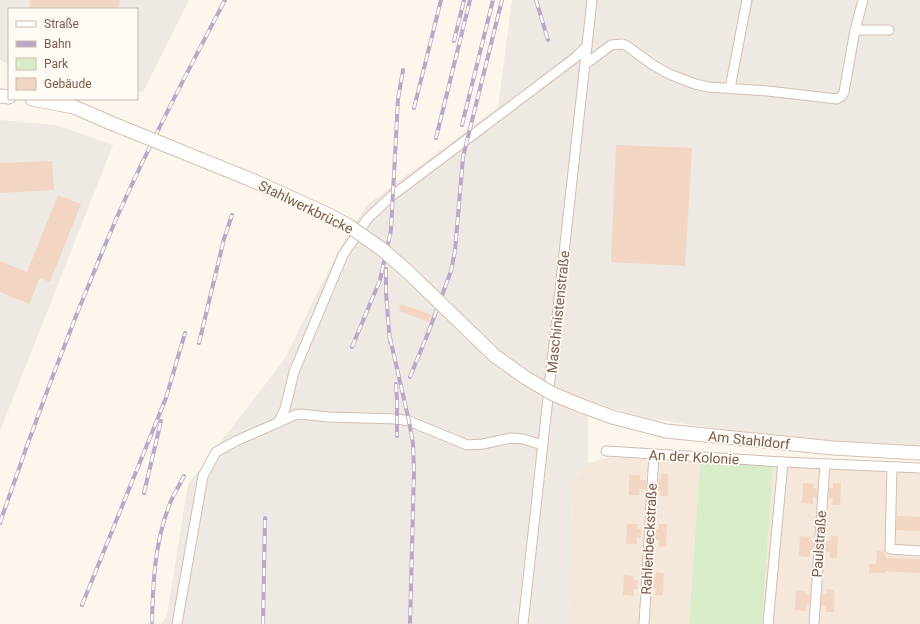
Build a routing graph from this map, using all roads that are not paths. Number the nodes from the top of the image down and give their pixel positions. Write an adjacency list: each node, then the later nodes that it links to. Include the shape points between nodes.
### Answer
1 (592, 0): 6 (street, Maschinistenstraße)
2 (747, 0): 8 (street)
3 (863, 0): 4 (street)
4 (855, 30): 5 (street); 8 (street, via 844,92 837,99)
5 (889, 30)
6 (586, 46): 7 (street, Maschinistenstraße); 11 (street, via 576,57 393,195 368,218 343,255 294,372)
7 (586, 64): 8 (street, via 611,45 622,44 653,65 682,80 708,87); 12 (street, Maschinistenstraße)
8 (730, 88)
9 (37, 100): 10 (main road, Stahlwerkbrücke, bridge, via 74,107 254,181 349,226 402,267 495,356 526,378)
10 (582, 406): 14 (main road, Am Stahldorf, via 612,418 666,431 801,445)
11 (278, 423): 12 (street, via 301,414 398,419 467,444 483,444 511,438); 21 (street, via 216,452 203,476)
12 (543, 445): 22 (street, Maschinistenstraße)
13 (606, 451): 15 (street, An der Kolonie)
14 (920, 453)
15 (654, 454): 16 (street, An der Kolonie); 23 (street, Rahlenbeckstraße)
16 (783, 462): 17 (street, An der Kolonie); 24 (street)
17 (825, 464): 18 (street, An der Kolonie); 25 (street, Paulstraße)
18 (892, 467): 19 (street, An der Kolonie); 20 (street, via 890,549)
19 (920, 468)
20 (920, 551)
21 (177, 624)
22 (523, 624)
23 (644, 624)
24 (768, 624)
25 (814, 624)

